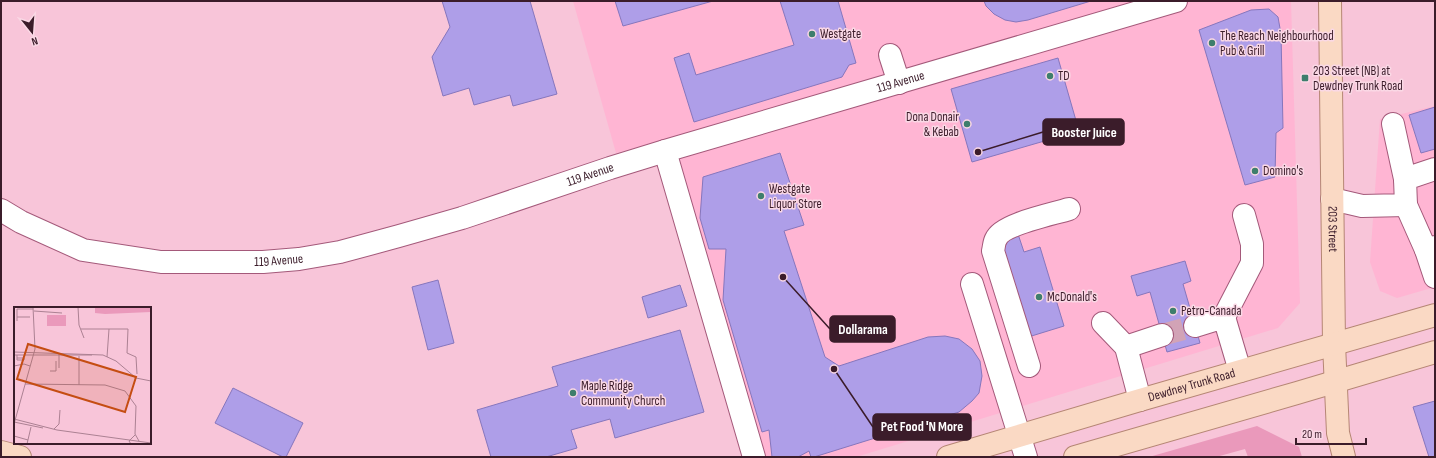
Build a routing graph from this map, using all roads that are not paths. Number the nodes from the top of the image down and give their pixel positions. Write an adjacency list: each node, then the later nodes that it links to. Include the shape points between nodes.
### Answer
1 (1176, 1): 4 (street, 119 Avenue)
2 (1330, 1): 9 (main road, 203 Street)
3 (890, 55): 4 (street)
4 (899, 83): 6 (street, 119 Avenue)
5 (1393, 124): 8 (street)
6 (664, 151): 11 (street, 119 Avenue, via 462,218 340,252 299,259 263,262 161,262 84,250 21,222); 32 (street)
7 (1435, 170): 8 (street)
8 (1405, 179): 10 (street)
9 (1332, 199): 10 (street, via 1362,206); 22 (main road, 203 Street)
10 (1406, 205): 14 (street)
11 (1, 210)
12 (1069, 210): 25 (street, via 1014,225 1003,230 996,238 993,251)
13 (1244, 215): 18 (street, via 1252,244 1252,263)
14 (1431, 248): 15 (street)
15 (1435, 277)
16 (972, 284): 29 (street)
17 (1435, 315): 22 (main road, Dewdney Trunk Road)
18 (1224, 317): 20 (street); 26 (street)
19 (1103, 323): 23 (street)
20 (1195, 326)
21 (1162, 335): 23 (street)
22 (1334, 344): 26 (main road, Dewdney Trunk Road); 27 (main road, 203 Street)
23 (1126, 347): 28 (street)
24 (1435, 352): 27 (main road)
25 (1028, 366)
26 (1240, 371): 28 (main road, Dewdney Trunk Road)
27 (1335, 382): 35 (main road); 36 (main road, 203 Street, via 1338,433)
28 (1140, 400): 29 (main road, Dewdney Trunk Road)
29 (1019, 435): 33 (main road, Dewdney Trunk Road); 34 (street)
30 (1, 452): 31 (main road)
31 (20, 457)
32 (754, 457)
33 (948, 457)
34 (1026, 457)
35 (1075, 457)
36 (1344, 457)

